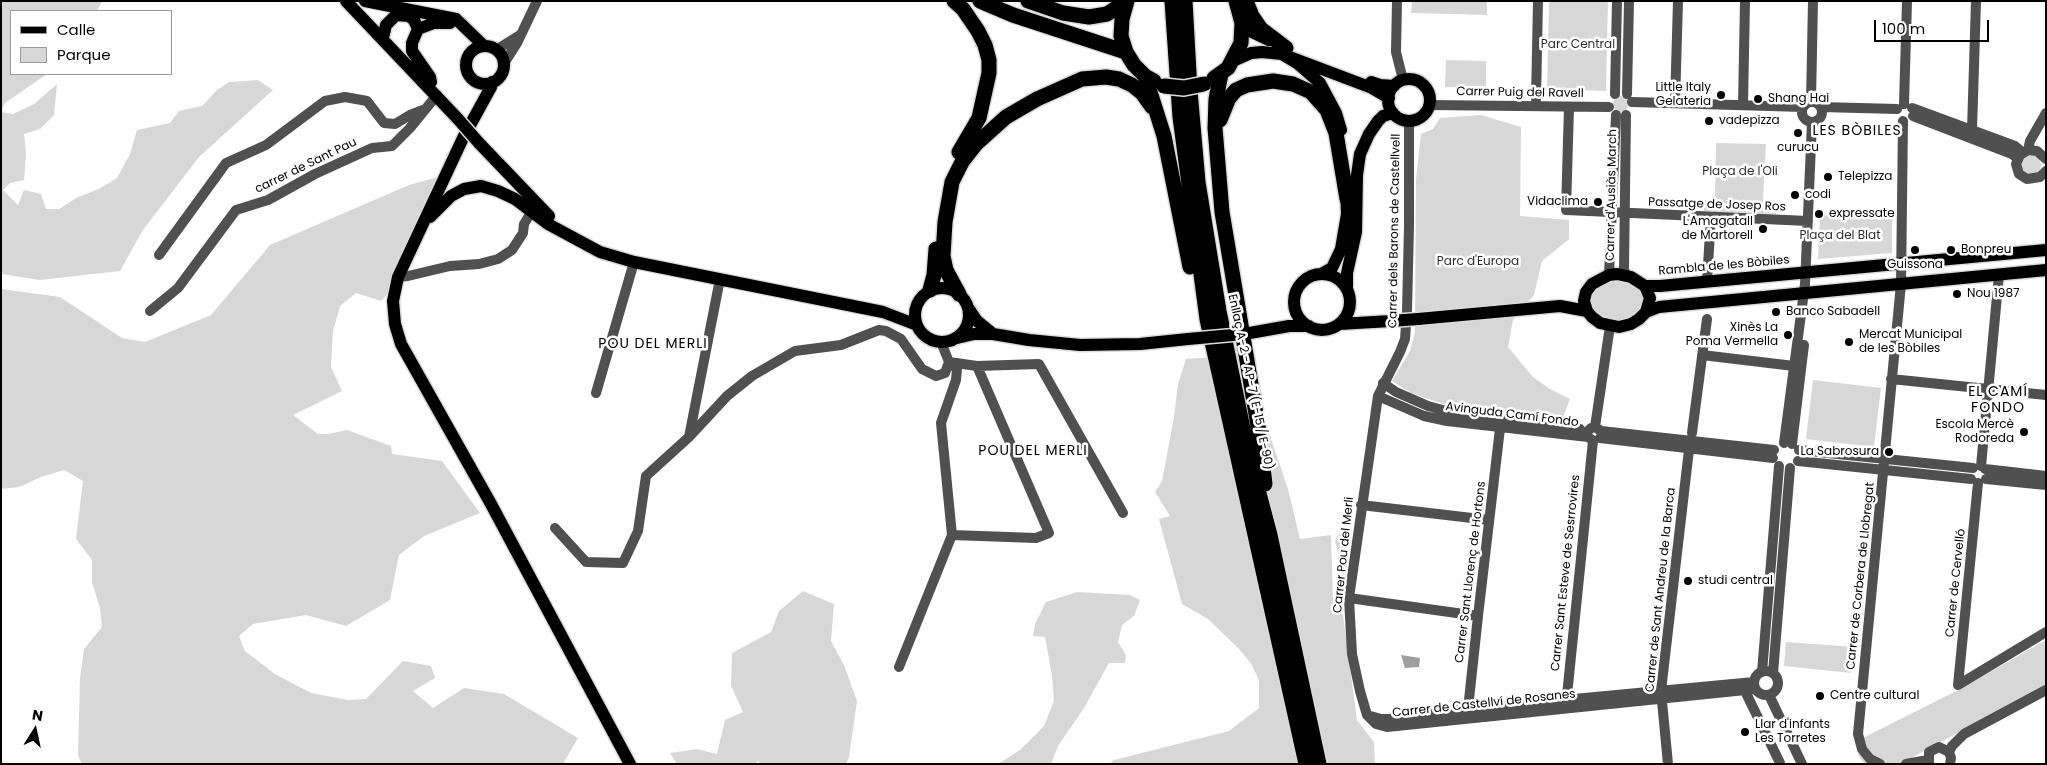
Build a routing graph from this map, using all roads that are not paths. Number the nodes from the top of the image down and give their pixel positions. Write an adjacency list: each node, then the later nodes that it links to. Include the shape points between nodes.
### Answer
1 (346, 1): 25 (main road)
2 (365, 1): 22 (main road, via 446,16 456,19)
3 (537, 1): 24 (street)
4 (954, 1): 84 (highway, via 978,31 985,45 990,73 978,118 945,184 934,276)
5 (980, 1): 28 (highway)
6 (1028, 1): 7 (highway, via 1063,13 1089,17 1107,14)
7 (1127, 1): 28 (highway, via 1120,36)
8 (1172, 1): 133 (highway, Enllaç A-2 - AP-7 (E-15 / E-90), via 1180,117 1207,319)
9 (1185, 1): 133 (highway, Enllaç A-2 - AP-7 (E-15 / E-90), via 1198,182 1219,311)
10 (1236, 1): 21 (highway)
11 (1246, 1): 27 (highway, via 1252,16)
12 (1397, 1): 36 (street)
13 (1538, 1): 38 (street)
14 (1617, 1): 41 (street)
15 (1629, 1): 41 (street)
16 (1678, 1): 40 (street)
17 (1745, 1): 42 (street)
18 (1813, 1): 45 (street)
19 (1907, 1): 48 (street)
20 (1976, 1): 53 (street)
21 (1242, 23): 27 (main road); 30 (highway, via 1241,42)
22 (466, 28): 23 (main road, via 444,22); 26 (main road); 29 (main road)
23 (418, 29): 25 (main road, via 409,16 396,15 386,25); 37 (main road, via 412,51 430,77)
24 (521, 34): 26 (street); 31 (street)
25 (383, 38): 37 (main road)
26 (490, 48): 29 (main road, via 479,47); 31 (main road, via 502,59)
27 (1284, 51): 30 (main road, via 1251,53); 36 (main road); 59 (main road, via 1320,83 1336,113 1346,156)
28 (1126, 52): 33 (highway)
29 (470, 53): 34 (main road, via 466,69)
30 (1233, 61): 32 (highway)
31 (503, 65): 35 (main road, via 500,75)
32 (1221, 74): 33 (highway, bridge, via 1204,84 1184,88 1164,86); 57 (highway, via 1215,128)
33 (1145, 76): 54 (highway)
34 (477, 82): 35 (main road); 43 (main road)
35 (492, 82): 43 (main road)
36 (1395, 88): 39 (main road, via 1410,79 1421,82); 49 (main road, via 1389,103)
37 (435, 93): 46 (street, carrer de Sant Pau); 66 (main road, bridge)
38 (1536, 99): 39 (street, Carrer Puig del Ravell); 41 (street, Carrer Puig del Ravell)
39 (1430, 101): 44 (street, Carrer Puig del Ravell); 51 (main road, via 1423,115)
40 (1675, 103): 41 (street, Carrer Puig del Ravell); 42 (street, Carrer Puig del Ravell)
41 (1621, 105): 44 (street, Carrer Puig del Ravell); 45 (street, Carrer Puig del Ravell); 61 (street, Carrer d'Ausiàs March); 62 (street, Carrer d'Ausiàs March)
42 (1743, 105): 45 (street, Carrer Puig del Ravell)
43 (480, 107): 65 (main road)
44 (1569, 107): 61 (street, Passatge de Josep Ros, via 1566,210)
45 (1805, 107): 47 (street, via 1817,103); 52 (street, via 1806,120)
46 (423, 110): 68 (street, via 389,124 384,123 367,101 345,97 324,101 266,145 226,163); 91 (street, carrer de Sant Pau, via 392,146 372,148 268,200 236,210 178,288)
47 (1821, 110): 48 (street); 52 (street, via 1818,120)
48 (1904, 112): 53 (street); 55 (street, via 2012,154); 70 (street)
49 (1393, 113): 51 (main road); 82 (main road, via 1378,121 1360,154 1356,232 1346,273)
50 (2046, 113): 55 (street)
51 (1409, 120): 110 (street, Carrer dels Barons de Castellvell, via 1405,339)
52 (1812, 122): 64 (street)
53 (1972, 130): 55 (street, via 2015,146)
54 (1164, 136): 85 (highway, via 1142,94 1132,85 1106,77 1070,84 994,126 962,162 952,182 943,256 946,270); 133 (highway, via 1226,446)
55 (2023, 154): 56 (street, via 2037,150); 58 (street, via 2017,169 2019,174 2027,179 2040,177)
56 (2046, 159)
57 (1218, 162): 59 (highway, via 1220,121 1226,103 1236,90 1256,82 1293,84 1311,92 1326,110 1336,133); 133 (highway, via 1222,212 1258,426)
58 (2046, 171)
59 (1347, 200): 73 (main road, via 1341,249 1332,268)
60 (532, 211): 65 (main road, via 498,191 473,187 450,196); 66 (main road); 77 (street, via 512,250 498,259)
61 (1612, 212): 62 (street, Passatge de Josep Ros); 75 (street, Carrer d'Ausiàs March)
62 (1624, 213): 63 (street, Passatge de Josep Ros); 76 (street, Carrer d'Ausiàs March)
63 (1711, 217): 64 (street, Passatge de Josep Ros); 79 (street)
64 (1808, 221): 72 (street)
65 (420, 229): 77 (main road)
66 (566, 234): 69 (main road, via 595,250)
67 (2046, 250): 70 (main road, Rambla de les Bòbiles)
68 (159, 255)
69 (634, 262): 78 (main road); 112 (street)
70 (1900, 264): 72 (main road, Rambla de les Bòbiles); 80 (street)
71 (2046, 270): 74 (main road)
72 (1806, 272): 79 (main road, Rambla de les Bòbiles); 83 (street, Rambla de les Bòbiles)
73 (1323, 273): 82 (main road, via 1332,275); 88 (main road, via 1305,279 1298,286)
74 (1999, 274): 80 (main road); 111 (street, Carrer de Cervelló)
75 (1609, 275): 76 (main road); 86 (main road, via 1592,284)
76 (1626, 276): 81 (main road)
77 (398, 277): 150 (main road, via 393,309 401,344)
78 (720, 279): 93 (main road); 117 (street)
79 (1707, 281): 81 (main road, Rambla de les Bòbiles)
80 (1901, 284): 83 (main road); 109 (street, Carrer de Corbera de Llobregat)
81 (1645, 286): 94 (main road, via 1650,298)
82 (1347, 287): 87 (main road)
83 (1808, 293): 94 (main road, via 1659,307); 108 (street); 119 (street)
84 (925, 294): 85 (main road, via 945,288); 93 (main road, via 908,306); 98 (main road, via 915,312)
85 (960, 294): 90 (main road)
86 (1584, 296): 89 (main road); 92 (main road)
87 (1350, 304): 96 (main road, via 1358,314); 97 (main road, via 1346,317)
88 (1294, 305): 99 (main road, via 1302,321); 101 (main road)
89 (1560, 306): 92 (main road); 96 (main road, bridge)
90 (969, 309): 102 (main road, via 977,321); 103 (main road, via 967,326)
91 (150, 311)
92 (1587, 311): 100 (main road)
93 (883, 312): 98 (main road)
94 (1646, 312): 100 (main road, via 1631,324)
95 (1707, 319): 105 (street, Carrer de Sant Andreu de la Barca)
96 (1374, 322): 97 (main road)
97 (1339, 324): 99 (main road, via 1326,330)
98 (917, 325): 104 (main road, via 926,337)
99 (1309, 326): 101 (main road, via 1289,326)
100 (1610, 326): 116 (street)
101 (1271, 331): 102 (main road, bridge, via 1140,344 1080,345)
102 (993, 334): 103 (main road)
103 (957, 338): 104 (main road)
104 (941, 342): 106 (street)
105 (1702, 355): 108 (street); 118 (street, Carrer de Sant Andreu de la Barca)
106 (950, 362): 107 (street); 117 (street, via 945,373 936,376 922,369 901,339 879,330 841,345 795,351 752,376 727,396); 132 (street, via 957,369 956,380 941,423)
107 (977, 366): 129 (street, via 1039,364); 132 (street, via 1049,533 1036,538)
108 (1794, 366): 119 (street)
109 (1890, 379): 111 (street); 121 (street, Carrer de Corbera de Llobregat)
110 (1383, 383): 114 (street, Carrer dels Barons de Castellvell); 115 (street, Avinguda Camí Fondo, via 1428,406)
111 (1987, 390): 113 (street); 125 (street, Carrer de Cervelló)
112 (596, 393)
113 (2046, 395)
114 (1378, 396): 115 (street, Avinguda Camí Fondo, via 1432,418); 128 (street, Carrer Pou del Merli)
115 (1501, 424): 116 (street, Avinguda Camí Fondo); 130 (street, Carrer Sant Llorenç de Hortons)
116 (1594, 434): 118 (street, Avinguda Camí Fondo); 143 (street, Carrer Sant Esteve de Sesrrovires)
117 (689, 437): 131 (street, via 646,476 638,531 623,563 586,562)
118 (1691, 441): 120 (street, Avinguda Camí Fondo); 141 (street, Carrer de Sant Andreu de la Barca)
119 (1791, 445): 120 (street); 121 (street); 122 (street)
120 (1775, 458): 123 (street, Avinguda Camí Fondo); 138 (street)
121 (1885, 458): 124 (street, Carrer de Corbera de Llobregat); 125 (street)
122 (1798, 461): 123 (street); 124 (street)
123 (1790, 468): 138 (street)
124 (1884, 470): 125 (street); 154 (street, Carrer de Corbera de Llobregat, via 1858,734 1862,749 1870,759)
125 (1979, 474): 126 (street); 127 (street); 136 (street, Carrer de Cervelló, via 1958,684)
126 (2046, 476)
127 (2046, 486)
128 (1361, 506): 130 (street); 134 (street, Carrer Pou del Merli)
129 (1123, 513)
130 (1490, 520): 135 (street, Carrer Sant Llorenç de Hortons)
131 (555, 528)
132 (952, 535): 137 (street)
133 (1264, 537): 151 (highway, Enllaç A-2 - AP-7 (E-15 / E-90)); 152 (highway, Enllaç A-2 - AP-7 (E-15 / E-90))
134 (1349, 598): 135 (street); 144 (street, Carrer Pou del Merli, via 1352,654)
135 (1478, 616): 145 (street, Carrer Sant Llorenç de Hortons)
136 (2046, 632)
137 (899, 667)
138 (1767, 673): 139 (street, via 1757,676); 142 (street, via 1778,684)
139 (1751, 687): 141 (street, Carrer de Castellví de Rosanes); 142 (street); 149 (street)
140 (2046, 690): 146 (street, via 1964,734)
141 (1661, 695): 143 (street, Carrer de Castellví de Rosanes); 153 (street, Carrer de Sant Andreu de la Barca)
142 (1769, 695): 147 (street)
143 (1565, 705): 145 (street, Carrer de Castellví de Rosanes)
144 (1367, 714): 145 (street, Carrer de Castellví de Rosanes, via 1389,719)
145 (1469, 714)
146 (1949, 752): 148 (street, via 1943,747 1935,748 1929,752); 156 (street)
147 (1799, 759): 149 (street)
148 (1928, 762): 155 (street)
149 (1780, 763)
150 (630, 764)
151 (1306, 764)
152 (1319, 764)
153 (1668, 764)
154 (1880, 764)
155 (1906, 764)
156 (1950, 764)

